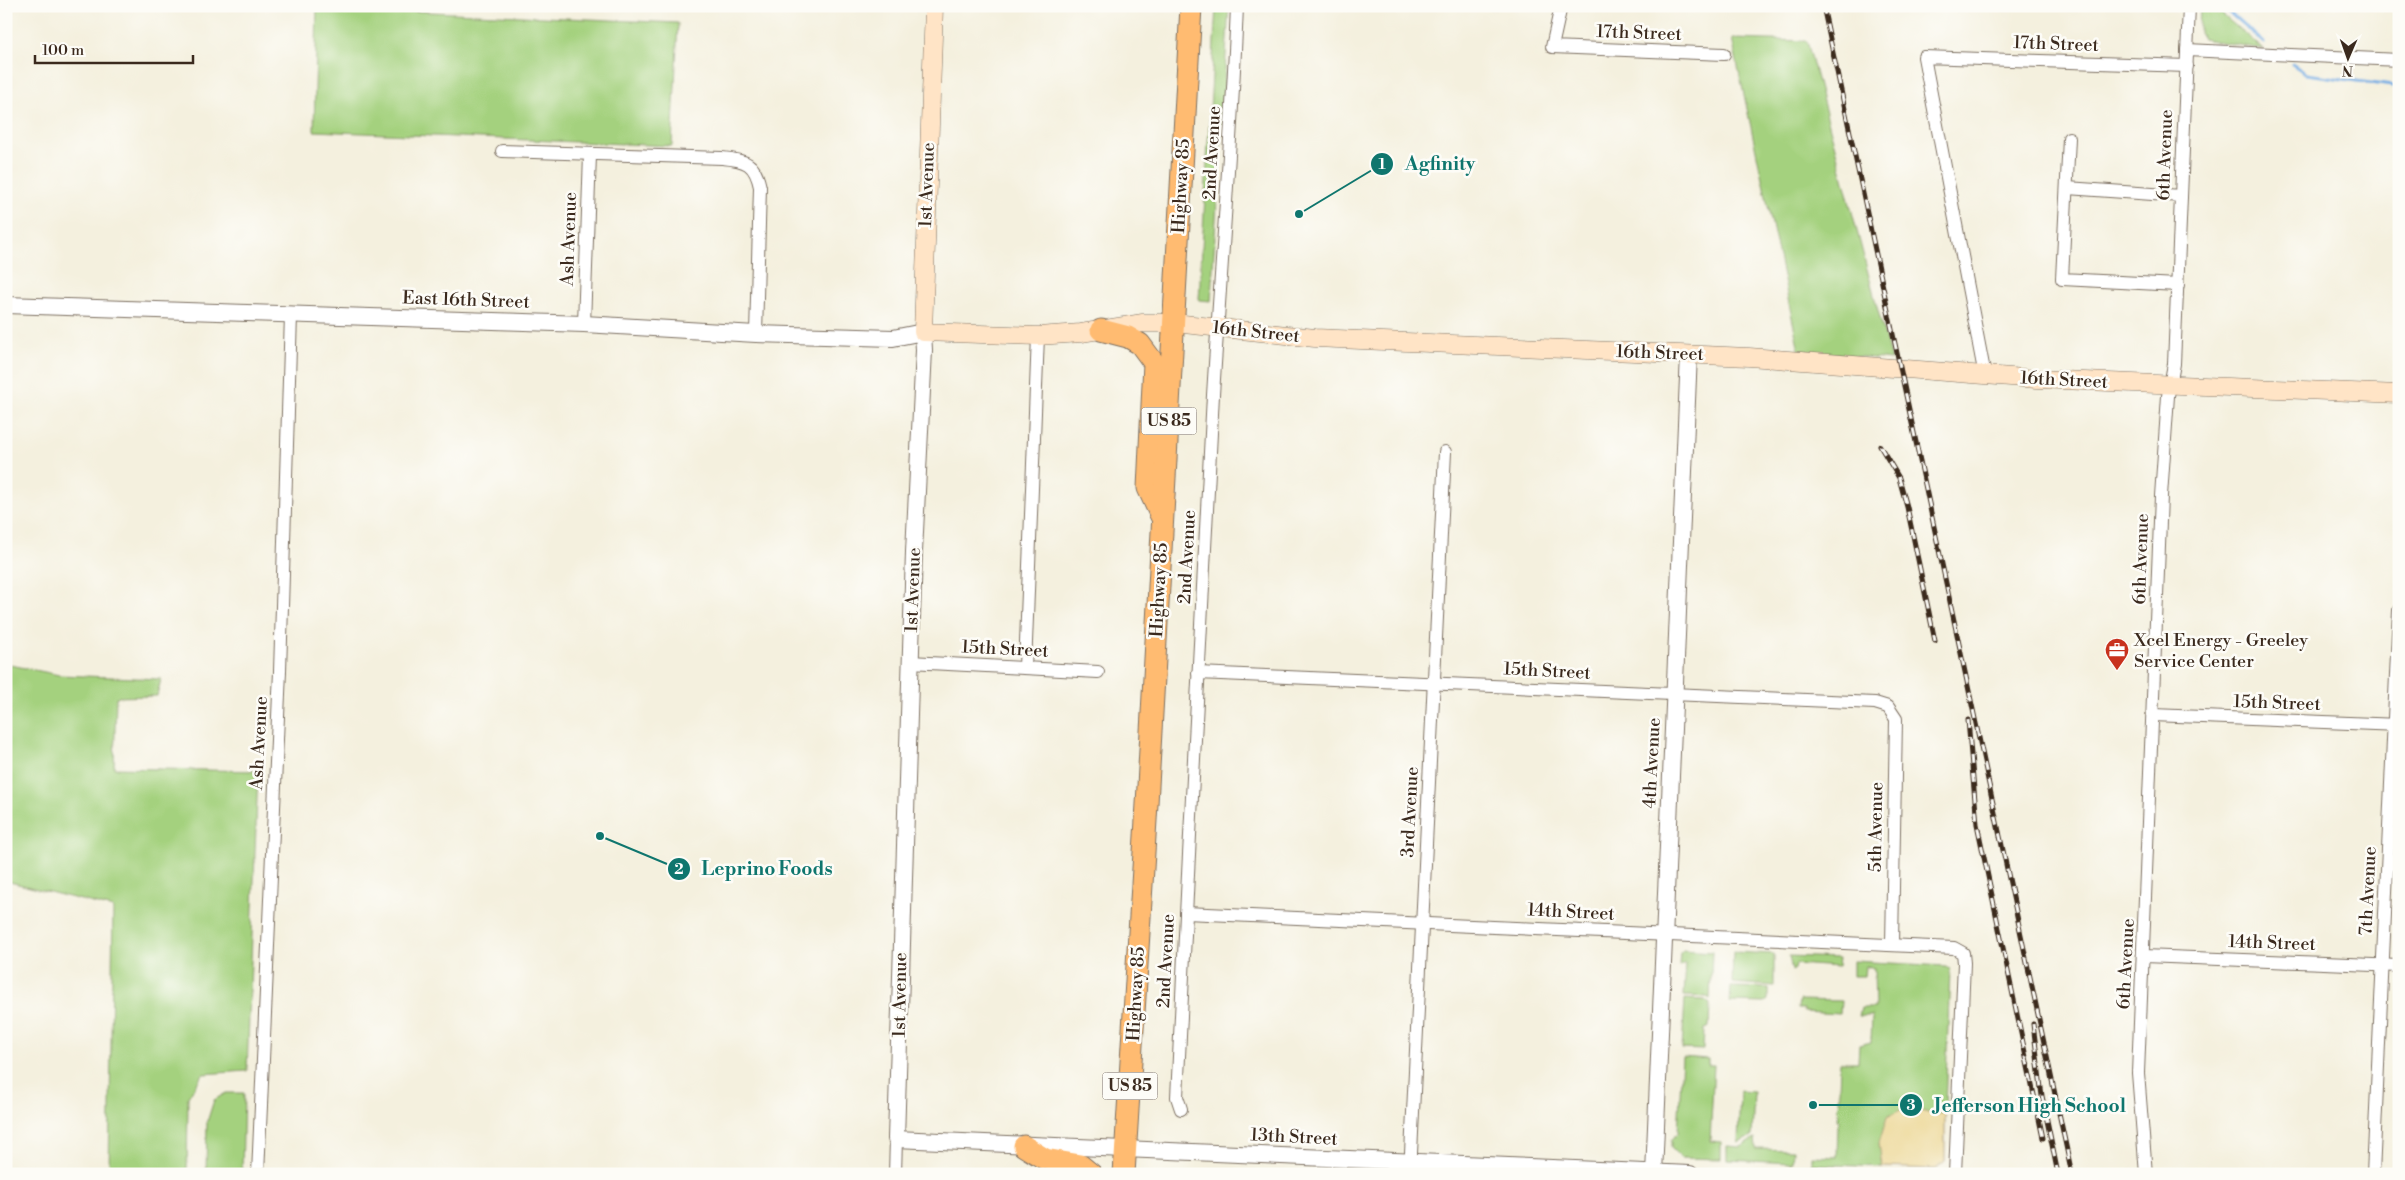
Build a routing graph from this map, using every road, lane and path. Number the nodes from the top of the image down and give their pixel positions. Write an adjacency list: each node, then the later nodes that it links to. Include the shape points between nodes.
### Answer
1 (934, 6): 22 (main road, 1st Avenue)
2 (1191, 6): 18 (highway, Highway 85 / US 85)
3 (1237, 6): 20 (street, 2nd Avenue)
4 (1561, 6): 7 (street, 17th Street, via 1552,47)
5 (2189, 6): 6 (street, 6th Avenue)
6 (2187, 50): 8 (street); 9 (street, 6th Avenue)
7 (1724, 54)
8 (2399, 60)
9 (2187, 66): 14 (street, 6th Avenue); 26 (street, 17th Street, via 1924,57)
10 (2069, 138): 13 (street)
11 (502, 151): 12 (street)
12 (590, 154): 19 (street, Ash Avenue); 23 (street, via 737,159 751,165 757,173 760,187)
13 (2067, 188): 14 (street); 15 (street, via 2062,279)
14 (2181, 196): 15 (street, 6th Avenue)
15 (2178, 285): 27 (street, 6th Avenue)
16 (6, 305): 17 (street, East 16th Street)
17 (292, 315): 19 (street, East 16th Street); 54 (street, Ash Avenue)
18 (1174, 323): 20 (main road, 16th Street); 21 (main road, 16th Street, via 1143,323); 30 (highway, Highway 85 / US 85)
19 (584, 324): 23 (street, East 16th Street)
20 (1217, 327): 25 (main road, 16th Street, via 1315,338); 35 (street, 2nd Avenue)
21 (1100, 330): 24 (main road, 16th Street); 30 (highway, via 1128,337 1140,344 1154,363 1148,488)
22 (923, 332): 23 (street, East 16th Street, via 892,338); 24 (main road, 16th Street); 32 (street, 1st Avenue)
23 (756, 334)
24 (1038, 336): 33 (street)
25 (1689, 354): 26 (main road, 16th Street); 37 (street, 4th Avenue)
26 (1985, 376): 27 (main road, 16th Street)
27 (2170, 384): 28 (main road, 16th Street); 39 (street, 6th Avenue, via 2160,496)
28 (2399, 394)
29 (1444, 452): 36 (street, 3rd Avenue)
30 (1162, 519): 51 (highway, Highway 85 / US 85)
31 (2399, 610): 40 (street, 7th Avenue)
32 (910, 662): 33 (street, 15th Street); 49 (street, 1st Avenue)
33 (1025, 668): 34 (street, 15th Street)
34 (1098, 672)
35 (1198, 673): 36 (street, 15th Street); 41 (street, 2nd Avenue)
36 (1433, 684): 37 (street, 15th Street); 42 (street, 3rd Avenue)
37 (1675, 694): 38 (street, 15th Street, via 1874,703 1888,707); 43 (street, 4th Avenue)
38 (1891, 712): 44 (street, 5th Avenue, via 1896,719)
39 (2153, 715): 40 (street, 15th Street); 45 (street, 6th Avenue)
40 (2396, 725): 46 (street, 7th Avenue)
41 (1186, 912): 42 (street, 14th Street); 48 (street, 2nd Avenue, via 1178,1097)
42 (1422, 922): 43 (street, 14th Street); 52 (street, 3rd Avenue)
43 (1664, 934): 44 (street, 14th Street); 53 (street, 4th Avenue)
44 (1892, 944): 59 (street, 14th Street, via 1954,948 1963,953)
45 (2144, 956): 46 (street, 14th Street); 60 (street, 6th Avenue, via 2138,1073)
46 (2382, 965): 47 (street, 14th Street); 61 (street, 7th Avenue)
47 (2399, 966)
48 (1181, 1109)
49 (896, 1139): 50 (street, 13th Street); 55 (street, 1st Avenue)
50 (1024, 1146): 51 (street, 13th Street); 56 (highway, via 1045,1160 1080,1164)
51 (1126, 1150): 52 (street, 13th Street); 57 (highway, Highway 85 / US 85)
52 (1410, 1168): 53 (street, 13th Street)
53 (1654, 1173): 58 (street, 13th Street)
54 (258, 1174)
55 (895, 1174)
56 (1091, 1174)
57 (1124, 1174)
58 (1690, 1174)
59 (1955, 1174)
60 (2146, 1174)
61 (2373, 1174)

